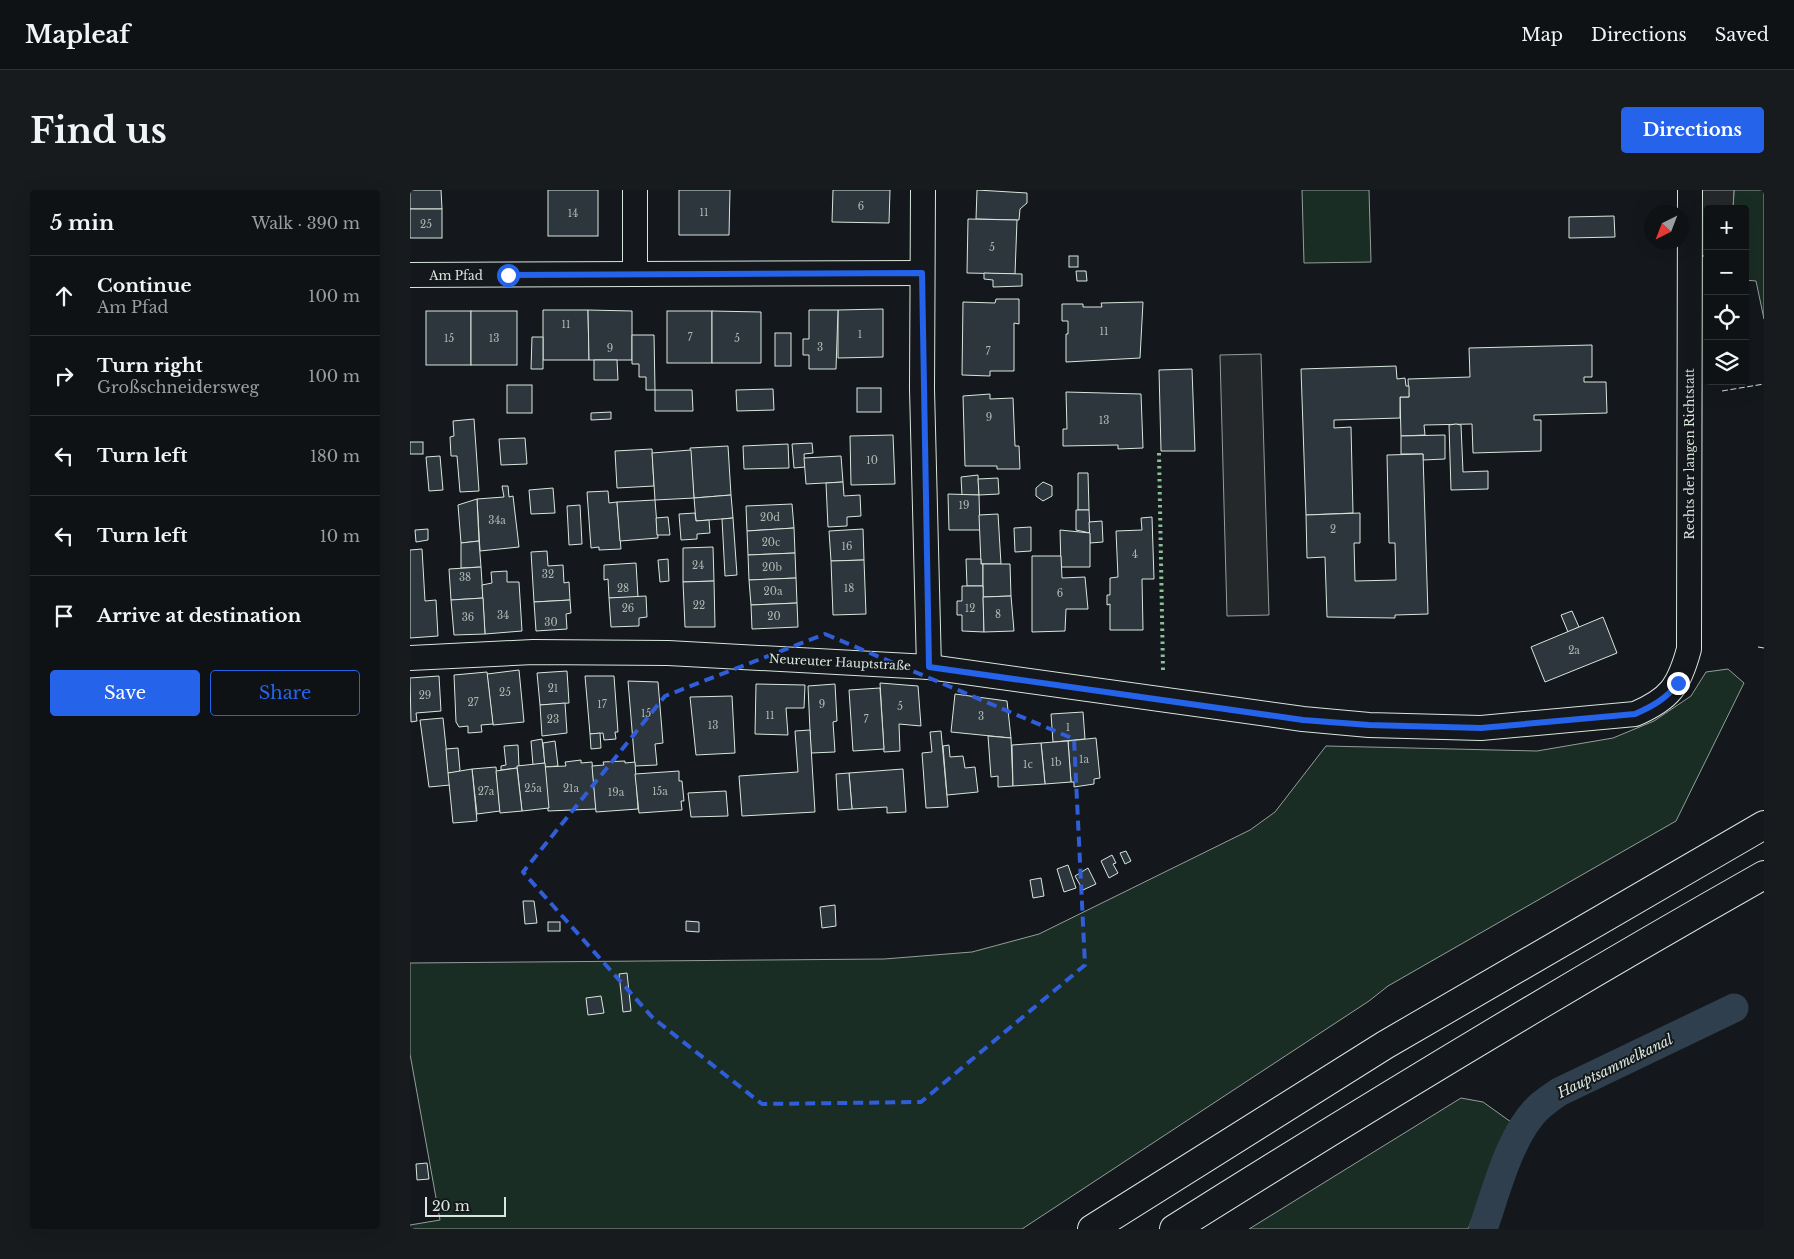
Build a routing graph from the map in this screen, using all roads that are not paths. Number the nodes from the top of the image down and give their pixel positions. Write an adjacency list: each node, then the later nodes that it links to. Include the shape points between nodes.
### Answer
1 (635, 190): 5 (street)
2 (923, 190): 4 (street)
3 (1690, 190): 9 (street, Rechts der langen Richtstatt, via 1689,650 1678,683 1668,696)
4 (922, 273): 5 (street, Am Pfad); 8 (street)
5 (635, 274): 6 (street, Am Pfad)
6 (410, 275)
7 (410, 658): 8 (street, Neureuter Hauptstraße, via 533,652 668,653)
8 (929, 667): 9 (street, Neureuter Hauptstraße, via 1303,720 1369,725 1481,728 1635,714)
9 (1653, 706)
10 (1764, 825): 12 (highway, via 1368,1056)
11 (1764, 875): 13 (highway, via 1476,1043)
12 (1092, 1229)
13 (1174, 1229)

